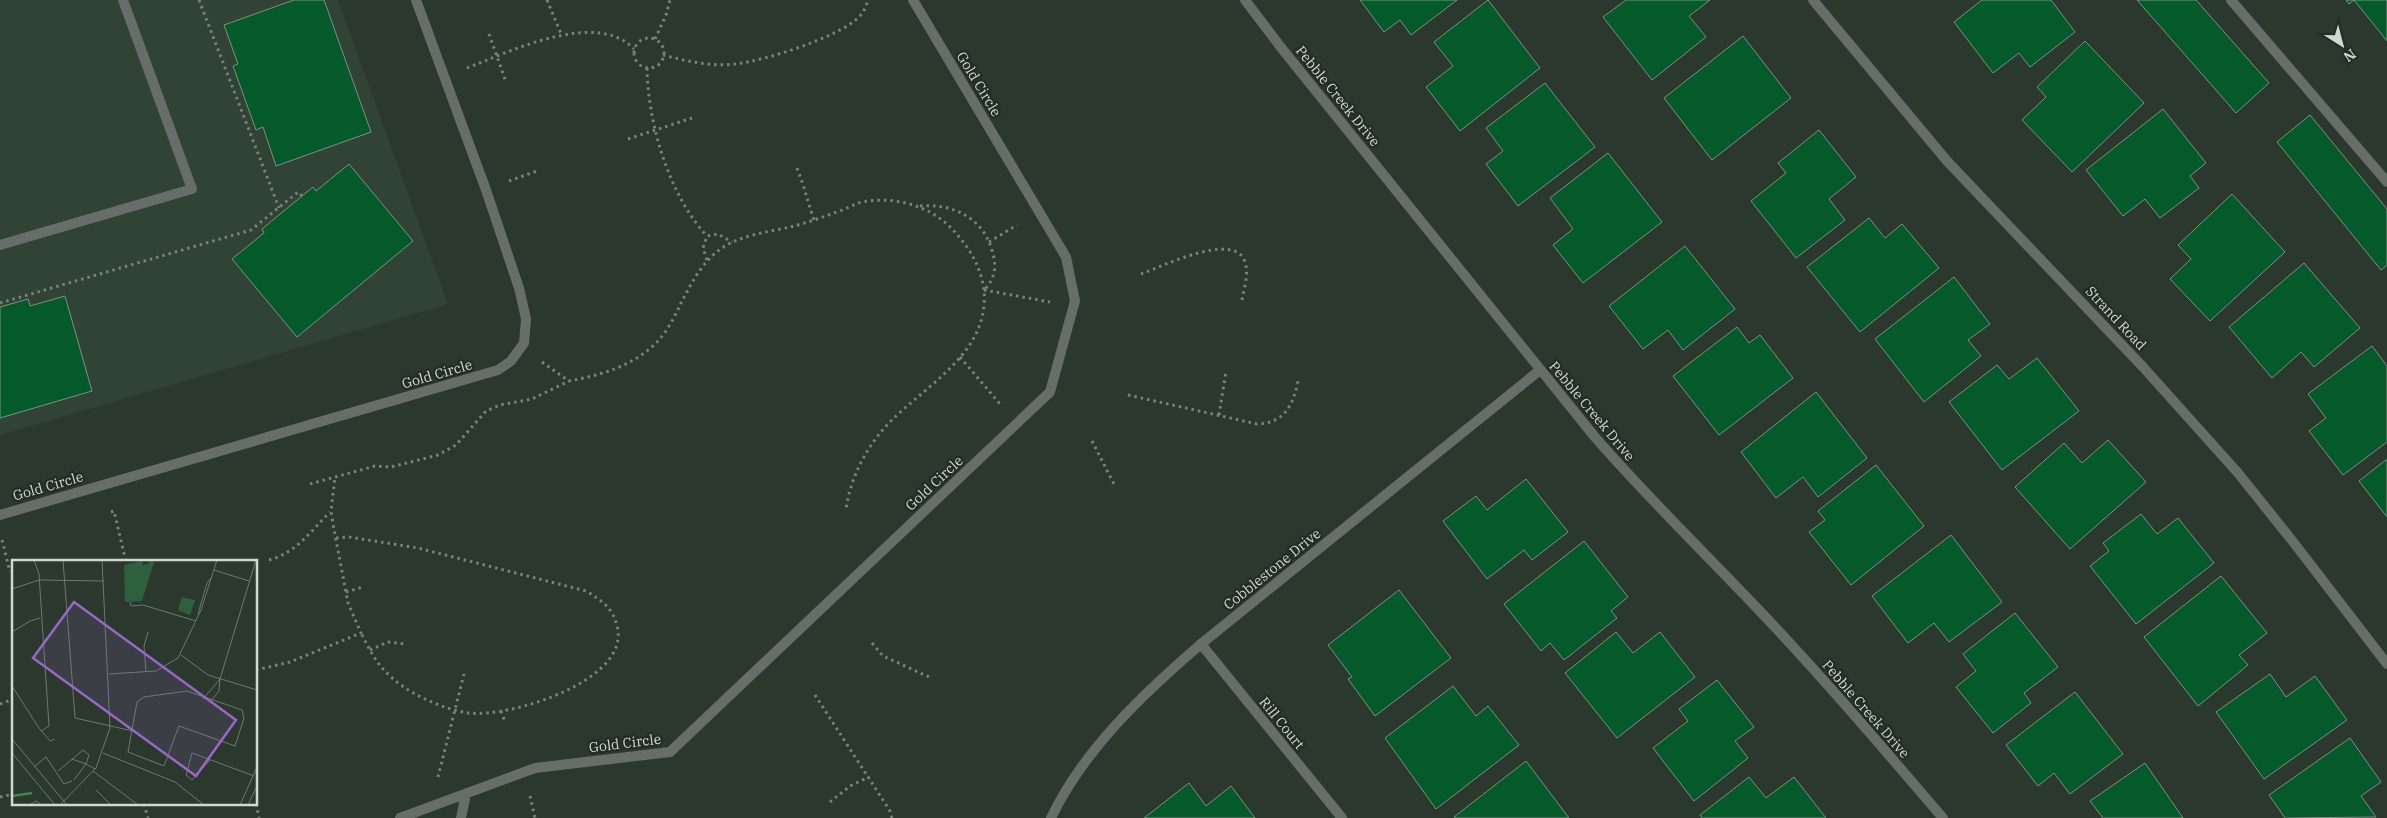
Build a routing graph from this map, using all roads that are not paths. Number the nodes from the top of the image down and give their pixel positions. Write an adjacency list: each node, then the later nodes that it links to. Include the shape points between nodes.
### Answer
1 (123, 0): 8 (street, via 192,190)
2 (416, 0): 10 (street, Gold Circle, via 519,288 526,319 522,346 511,361 498,370)
3 (913, 0): 13 (street, Gold Circle, via 1066,257 1075,301 1050,392 670,752 535,768)
4 (1245, 0): 9 (street, Pebble Creek Drive)
5 (1814, 0): 12 (street, Strand Road, via 1947,161 2143,367 2238,474)
6 (2231, 0): 7 (street)
7 (2387, 182)
8 (0, 245)
9 (1540, 370): 11 (street, Cobblestone Drive); 18 (street, Pebble Creek Drive, via 1631,479 1776,629)
10 (0, 515)
11 (1201, 644): 16 (street, Cobblestone Drive, via 1148,690 1116,726 1083,766); 17 (street, Rill Court)
12 (2387, 664)
13 (466, 794): 14 (street, Gold Circle); 15 (street)
14 (400, 818)
15 (461, 818)
16 (1051, 818)
17 (1342, 818)
18 (1943, 818)

